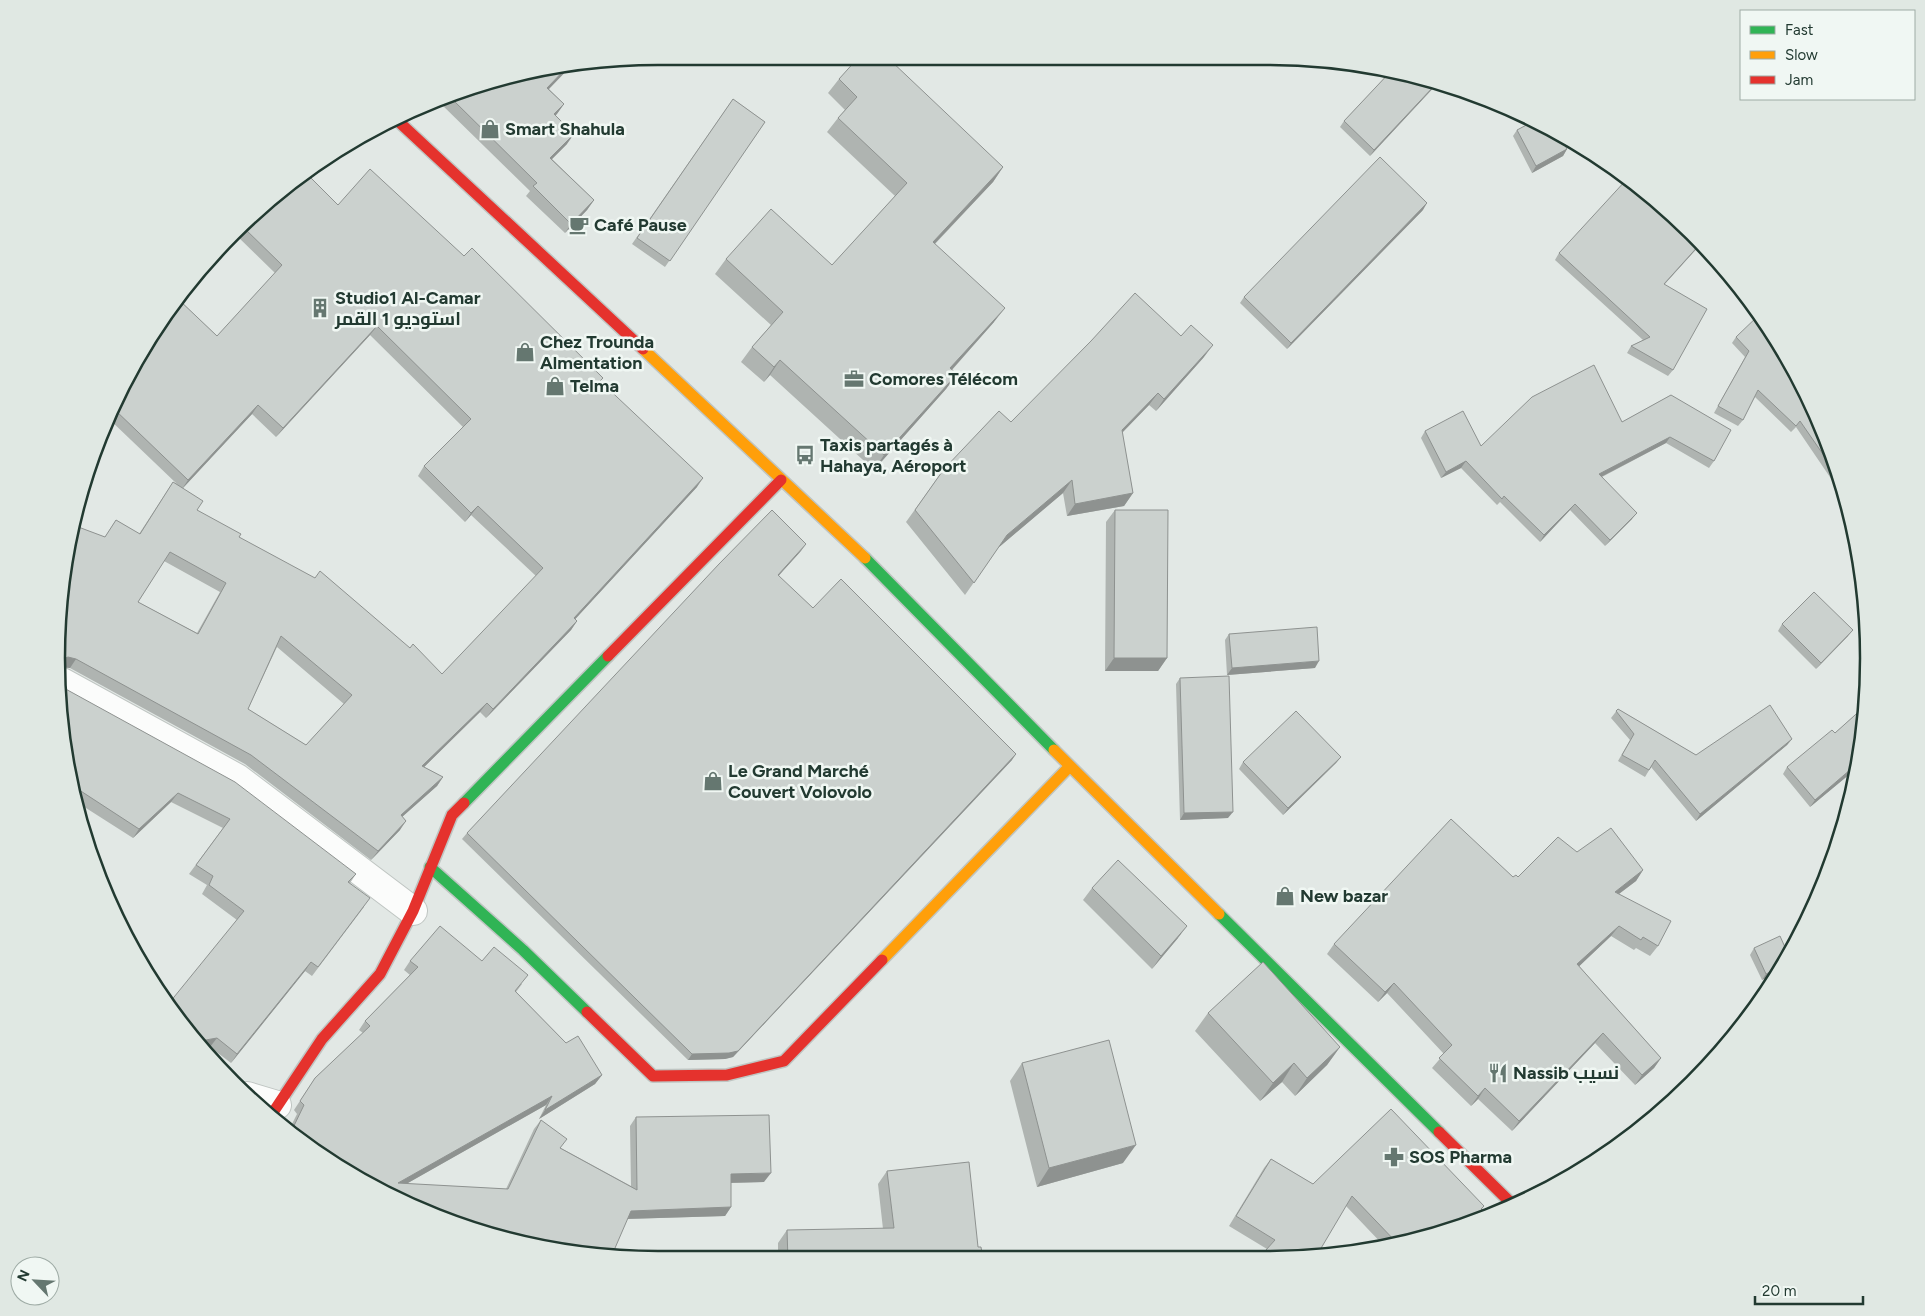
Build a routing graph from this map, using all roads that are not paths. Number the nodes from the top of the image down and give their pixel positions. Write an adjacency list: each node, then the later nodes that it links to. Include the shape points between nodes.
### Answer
1 (401, 124): 2 (street)
2 (781, 480): 4 (street, via 846,538); 5 (street, via 452,815)
3 (66, 684): 6 (street, via 237,778)
4 (1070, 766): 5 (street, via 784,1061 727,1075 653,1076 523,950); 8 (street)
5 (430, 867): 6 (street)
6 (413, 911): 7 (street, via 380,974 322,1039)
7 (275, 1110)
8 (1507, 1200)

